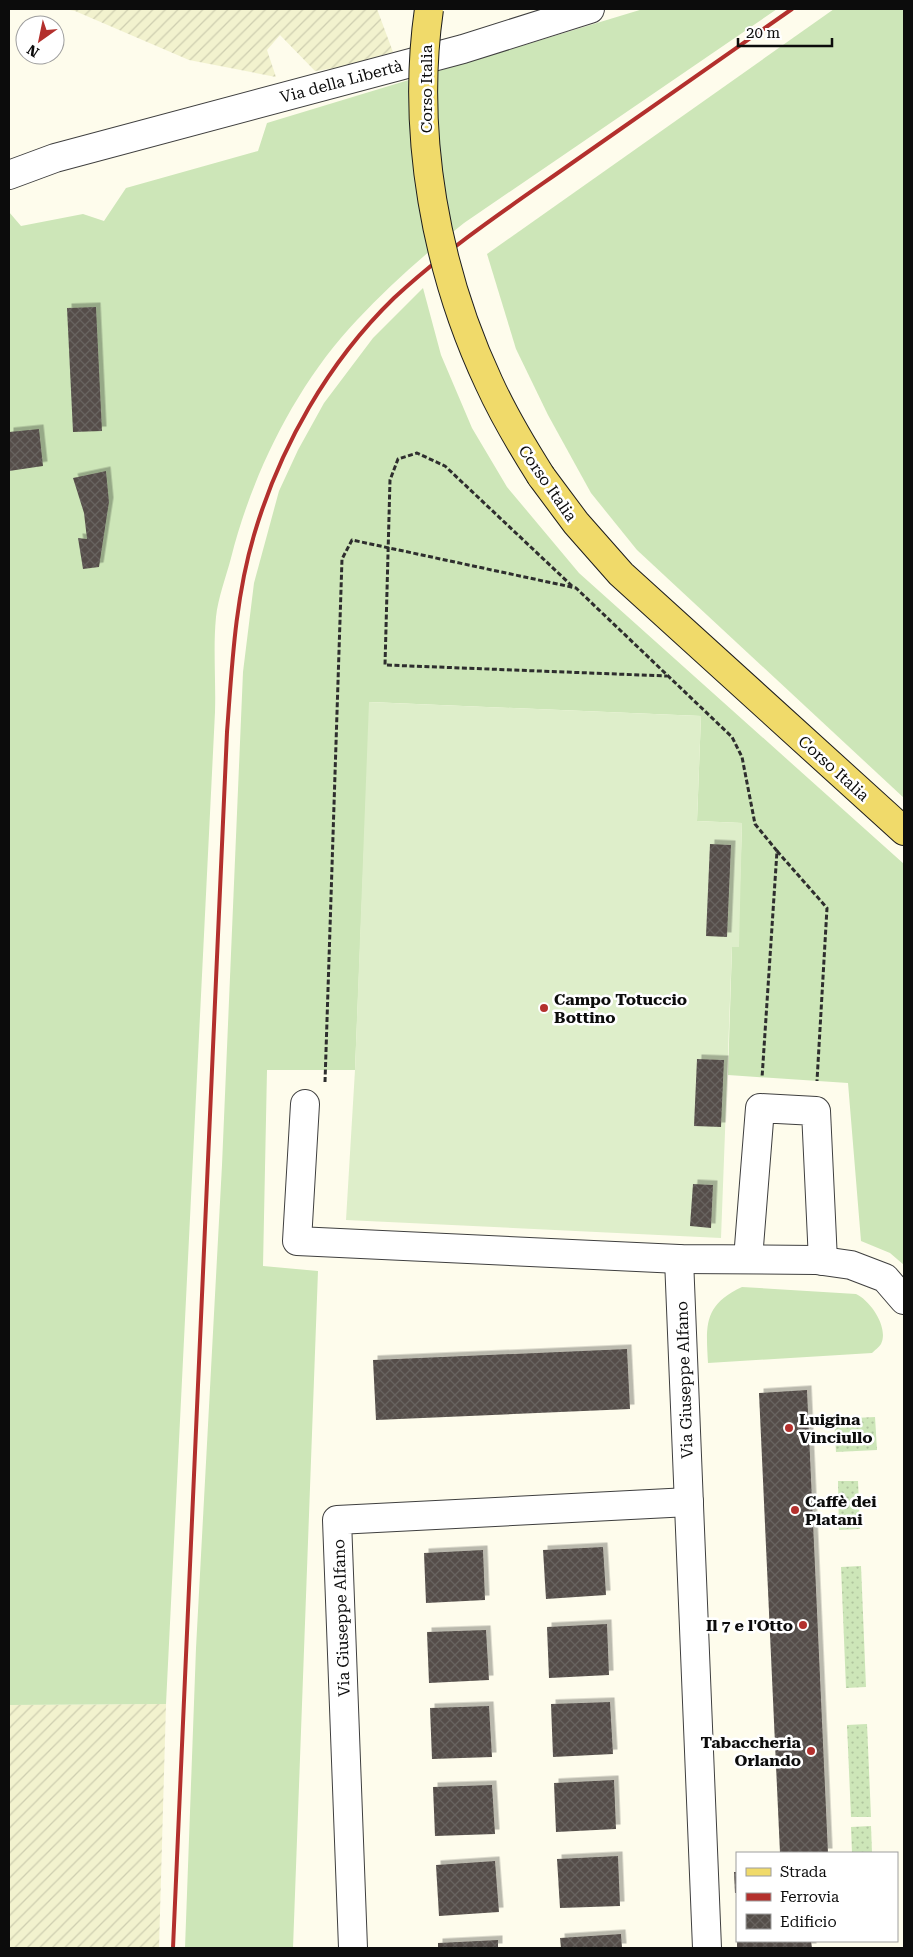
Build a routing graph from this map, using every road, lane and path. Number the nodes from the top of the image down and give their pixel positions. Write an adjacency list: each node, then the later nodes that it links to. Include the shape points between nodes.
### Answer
1 (429, 9): 7 (main road, Corso Italia, bridge, via 424,71 425,124 438,230 468,334 513,431 576,523 621,574)
2 (590, 9): 3 (street, Via della Libertà, via 463,48 55,158)
3 (9, 175)
4 (388, 547): 5 (path); 5 (path, via 390,480 398,459 417,453 445,466); 6 (path, via 385,665); 9 (path, via 352,540 342,559 325,1085)
5 (574, 588): 6 (path)
6 (668, 676): 8 (path, via 732,737 742,758 755,824)
7 (904, 831)
8 (777, 850): 10 (path); 11 (path, via 827,908)
9 (305, 1104): 12 (street, via 297,1241)
10 (760, 1108): 11 (street); 13 (street)
11 (816, 1111): 14 (street)
12 (679, 1259): 13 (street); 16 (street, Via Giuseppe Alfano)
13 (748, 1259): 14 (street)
14 (823, 1261): 15 (street, via 851,1264 885,1278)
15 (904, 1300)
16 (689, 1502): 17 (street, Via Giuseppe Alfano, via 337,1520); 18 (street, Via Giuseppe Alfano)
17 (353, 1948)
18 (707, 1948)

